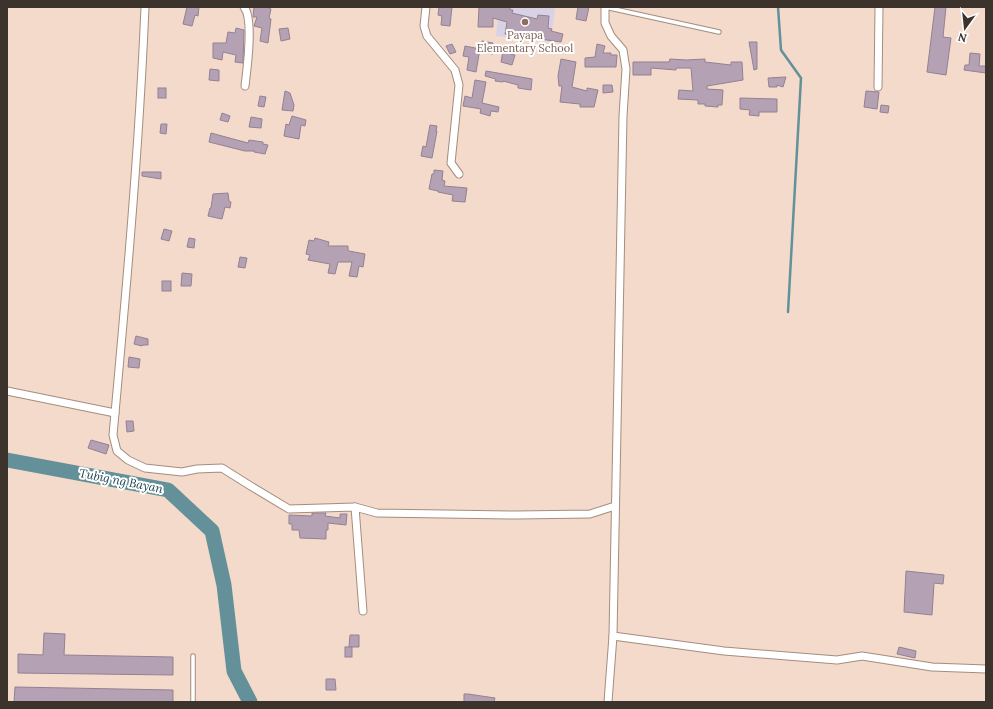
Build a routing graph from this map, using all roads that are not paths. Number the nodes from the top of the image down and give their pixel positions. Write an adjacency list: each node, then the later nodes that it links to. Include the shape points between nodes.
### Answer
1 (145, 7): 11 (street, via 133,213)
2 (244, 7): 7 (street, via 250,26)
3 (426, 7): 9 (street, via 424,26 427,36 455,70 459,85 450,163)
4 (605, 7): 6 (lane); 12 (street, via 605,23 623,50 626,69)
5 (879, 7): 8 (street)
6 (719, 32)
7 (246, 86)
8 (878, 87)
9 (459, 174)
10 (7, 391): 11 (street)
11 (115, 413): 13 (street, via 113,435 117,451 145,468 182,472 222,468 289,509)
12 (615, 506): 13 (street, via 590,514 516,515 377,513); 15 (street)
13 (355, 507): 14 (street)
14 (363, 612)
15 (613, 636): 17 (street, via 724,651 837,660 862,656 932,667); 19 (street)
16 (193, 656): 18 (lane)
17 (986, 669)
18 (193, 702)
19 (608, 702)

